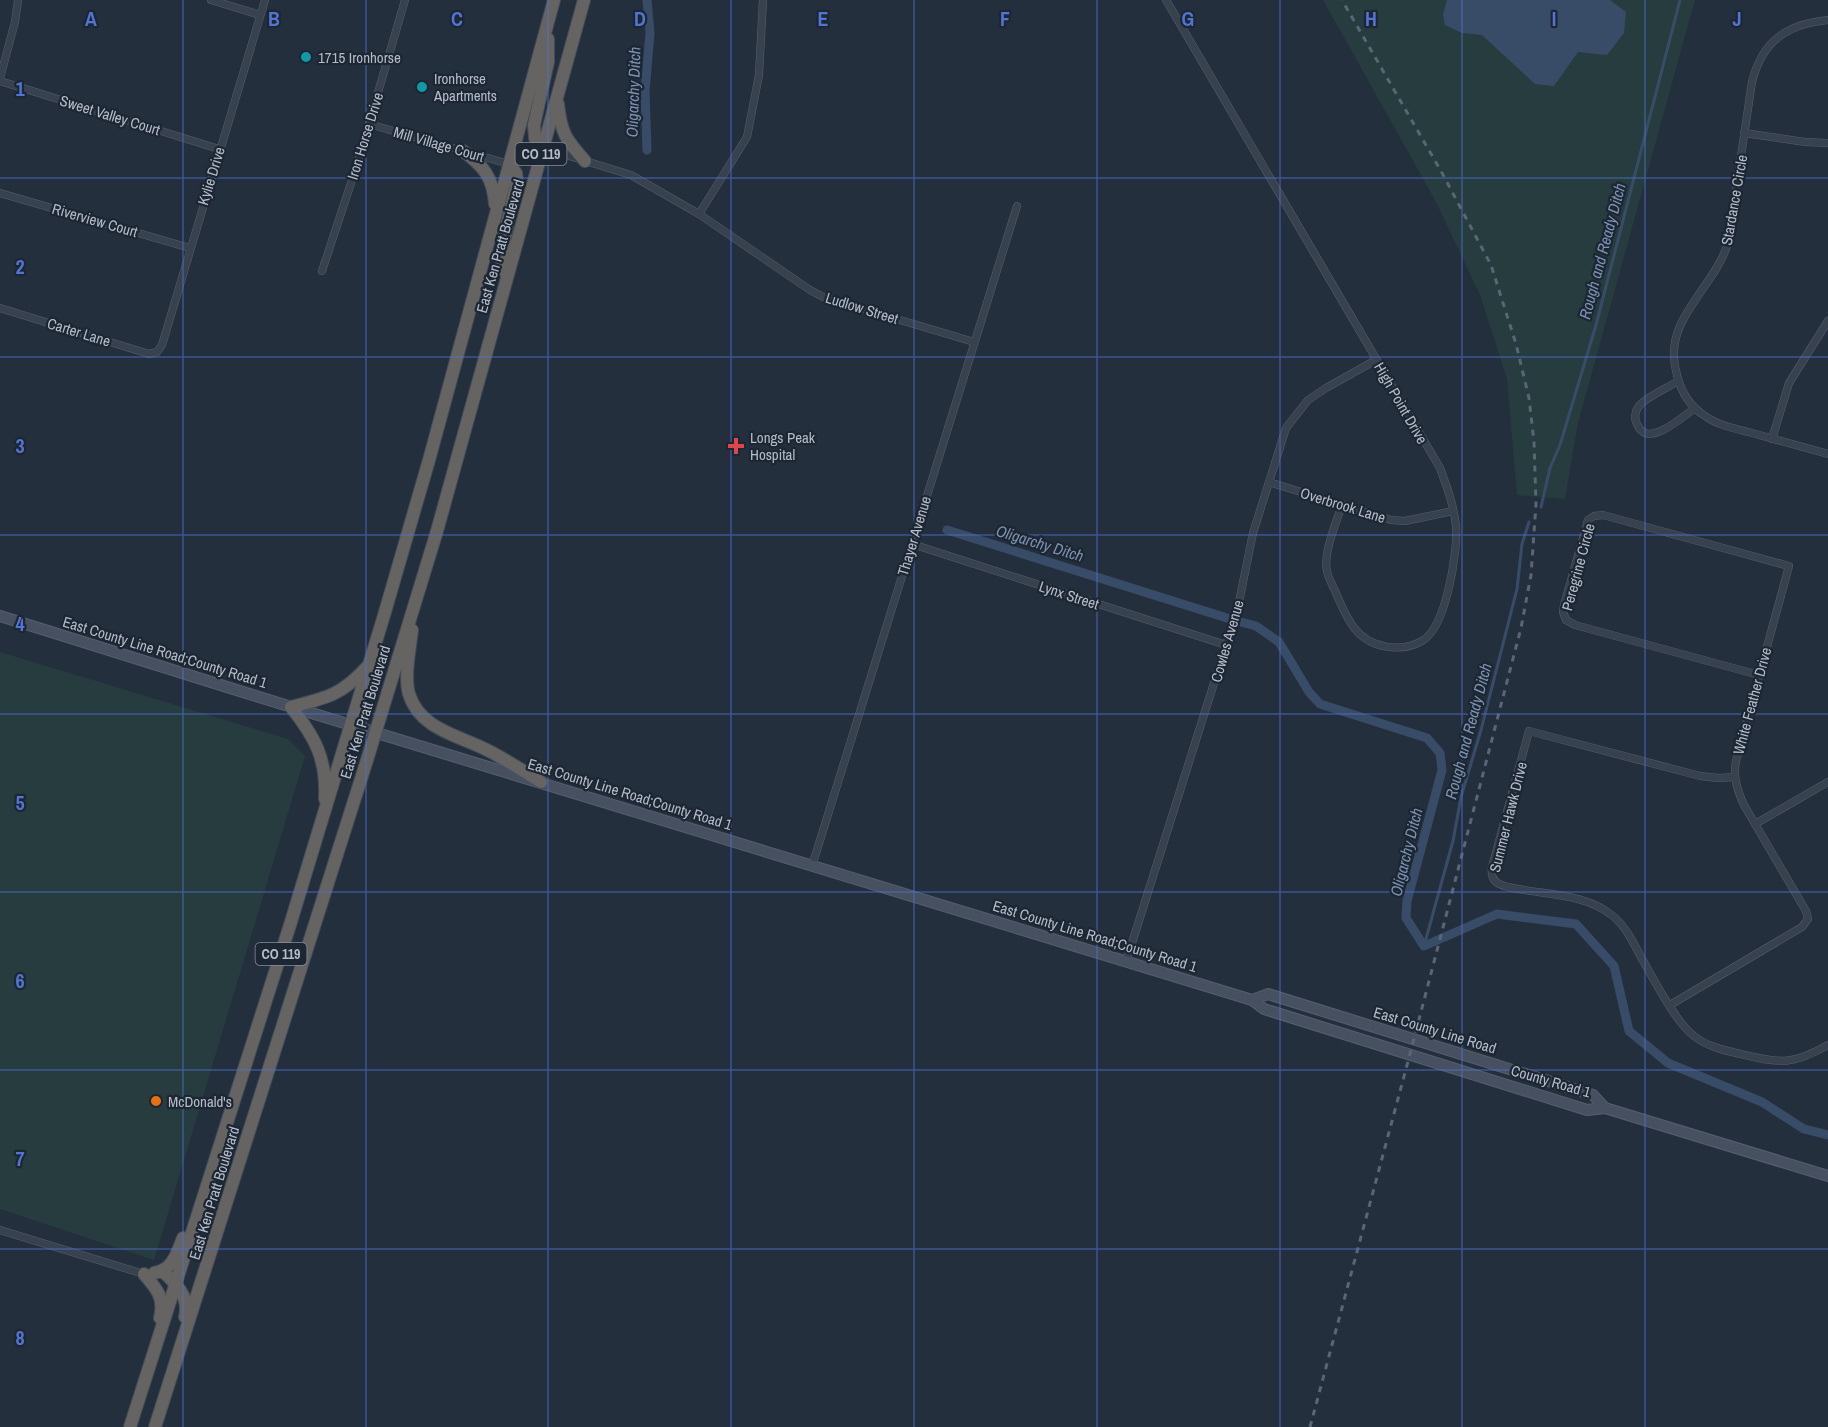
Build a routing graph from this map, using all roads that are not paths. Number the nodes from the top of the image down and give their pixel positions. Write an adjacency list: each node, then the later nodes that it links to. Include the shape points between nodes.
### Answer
1 (18, 0): 12 (street)
2 (211, 0): 9 (street)
3 (265, 0): 9 (street, Kylie Drive)
4 (405, 0): 14 (street, Iron Horse Drive)
5 (554, 0): 11 (highway, East Ken Pratt Boulevard / CO 119)
6 (584, 0): 13 (highway, East Ken Pratt Boulevard / CO 119)
7 (763, 0): 25 (street, via 759,75 747,137)
8 (1166, 0): 33 (street, High Point Drive)
9 (260, 15): 18 (street, Kylie Drive)
10 (1828, 20): 15 (street, Stardance Circle, via 1790,29 1766,50 1753,75)
11 (548, 26): 17 (highway, via 548,62 534,125 537,143); 21 (highway, East Ken Pratt Boulevard / CO 119)
12 (0, 80): 18 (street, Sweet Valley Court)
13 (557, 97): 17 (highway, East Ken Pratt Boulevard / CO 119); 20 (highway, via 564,135)
14 (369, 124): 19 (street, Mill Village Court); 27 (street, Iron Horse Drive)
15 (1744, 133): 16 (street); 34 (street, Stardance Circle, via 1727,248 1676,336)
16 (1828, 143)
17 (543, 147): 20 (street, Ludlow Street); 28 (highway, East Ken Pratt Boulevard / CO 119)
18 (219, 149): 26 (street, Kylie Drive)
19 (464, 151): 21 (street, Mill Village Court); 24 (highway, via 490,179)
20 (585, 161): 25 (street, Ludlow Street, via 631,175)
21 (509, 164): 24 (highway, East Ken Pratt Boulevard / CO 119); 28 (highway, via 517,182 501,267)
22 (0, 193): 26 (street, Riverview Court)
23 (1017, 206): 31 (street, Thayer Avenue)
24 (496, 212): 46 (highway, East Ken Pratt Boulevard / CO 119)
25 (699, 214): 31 (street, Ludlow Street, via 823,297)
26 (190, 248): 32 (street, Kylie Drive)
27 (322, 271)
28 (507, 274): 43 (highway, East Ken Pratt Boulevard / CO 119)
29 (0, 308): 32 (street, Carter Lane, via 149,354)
30 (1827, 324): 36 (street, via 1789,383)
31 (974, 342): 41 (street, Thayer Avenue)
32 (157, 352)
33 (1376, 360): 38 (street, Cowles Avenue, via 1326,387 1296,413 1286,428); 40 (street, High Point Drive, via 1440,468)
34 (1678, 381): 35 (street, Stardance Circle); 35 (street, via 1639,406 1635,415 1637,425 1654,435)
35 (1695, 408): 36 (street, Stardance Circle, via 1712,421)
36 (1772, 439): 37 (street, Stardance Circle)
37 (1828, 454)
38 (1269, 482): 39 (street, Overbrook Lane); 45 (street, Cowles Avenue)
39 (1342, 505): 40 (street, Overbrook Lane, via 1406,521); 40 (street, High Point Drive, via 1327,556 1327,571 1355,628 1364,637 1392,648 1424,641 1437,627 1455,546)
40 (1453, 511)
41 (912, 544): 45 (street, Lynx Street); 56 (street, Thayer Avenue)
42 (1789, 566): 47 (street, White Feather Drive); 47 (street, Peregrine Circle, via 1600,514 1587,523 1564,605 1566,620 1575,625)
43 (415, 601): 50 (highway, East Ken Pratt Boulevard / CO 119); 52 (highway, via 408,670 409,693 416,708 429,724 486,749)
44 (0, 616): 48 (main road, East County Line Road;County Road 1)
45 (1226, 645): 57 (street, Cowles Avenue)
46 (370, 663): 48 (highway, via 339,692); 49 (highway, East Ken Pratt Boulevard / CO 119)
47 (1759, 675): 51 (street, White Feather Drive)
48 (291, 707): 49 (main road, East County Line Road;County Road 1); 54 (highway, via 319,749 324,766)
49 (351, 725): 50 (main road, East County Line Road;County Road 1); 54 (highway, East Ken Pratt Boulevard / CO 119)
50 (376, 732): 52 (main road, East County Line Road;County Road 1); 71 (highway, East Ken Pratt Boulevard / CO 119)
51 (1735, 777): 55 (street, White Feather Drive); 59 (street, Summer Hawk Drive, via 1700,776 1529,731 1492,867 1494,880 1521,890 1577,898 1608,912 1628,933)
52 (541, 782): 56 (main road, East County Line Road;County Road 1)
53 (1828, 782): 55 (street)
54 (324, 815): 63 (highway, East Ken Pratt Boulevard / CO 119)
55 (1755, 824): 59 (street, White Feather Drive, via 1808,914 1807,921)
56 (812, 866): 57 (main road, East County Line Road;County Road 1)
57 (1126, 962): 58 (main road, East County Line Road;County Road 1)
58 (1252, 1000): 61 (main road, County Road 1, via 1264,1009 1587,1110); 61 (main road, East County Line Road, via 1269,994 1593,1095)
59 (1670, 1005): 60 (street, Summer Hawk Drive, via 1694,1037 1720,1049 1785,1062 1806,1057)
60 (1828, 1045)
61 (1605, 1108): 62 (main road)
62 (1828, 1176)
63 (208, 1183): 65 (highway, via 172,1263); 67 (highway, East Ken Pratt Boulevard / CO 119)
64 (0, 1230): 66 (street)
65 (162, 1271): 66 (highway); 67 (highway)
66 (144, 1274): 68 (highway, via 158,1290 162,1310)
67 (176, 1283): 68 (highway, East Ken Pratt Boulevard / CO 119); 70 (highway, via 187,1308)
68 (141, 1393): 69 (highway, East Ken Pratt Boulevard / CO 119)
69 (130, 1427)
70 (150, 1427)
71 (155, 1427)

